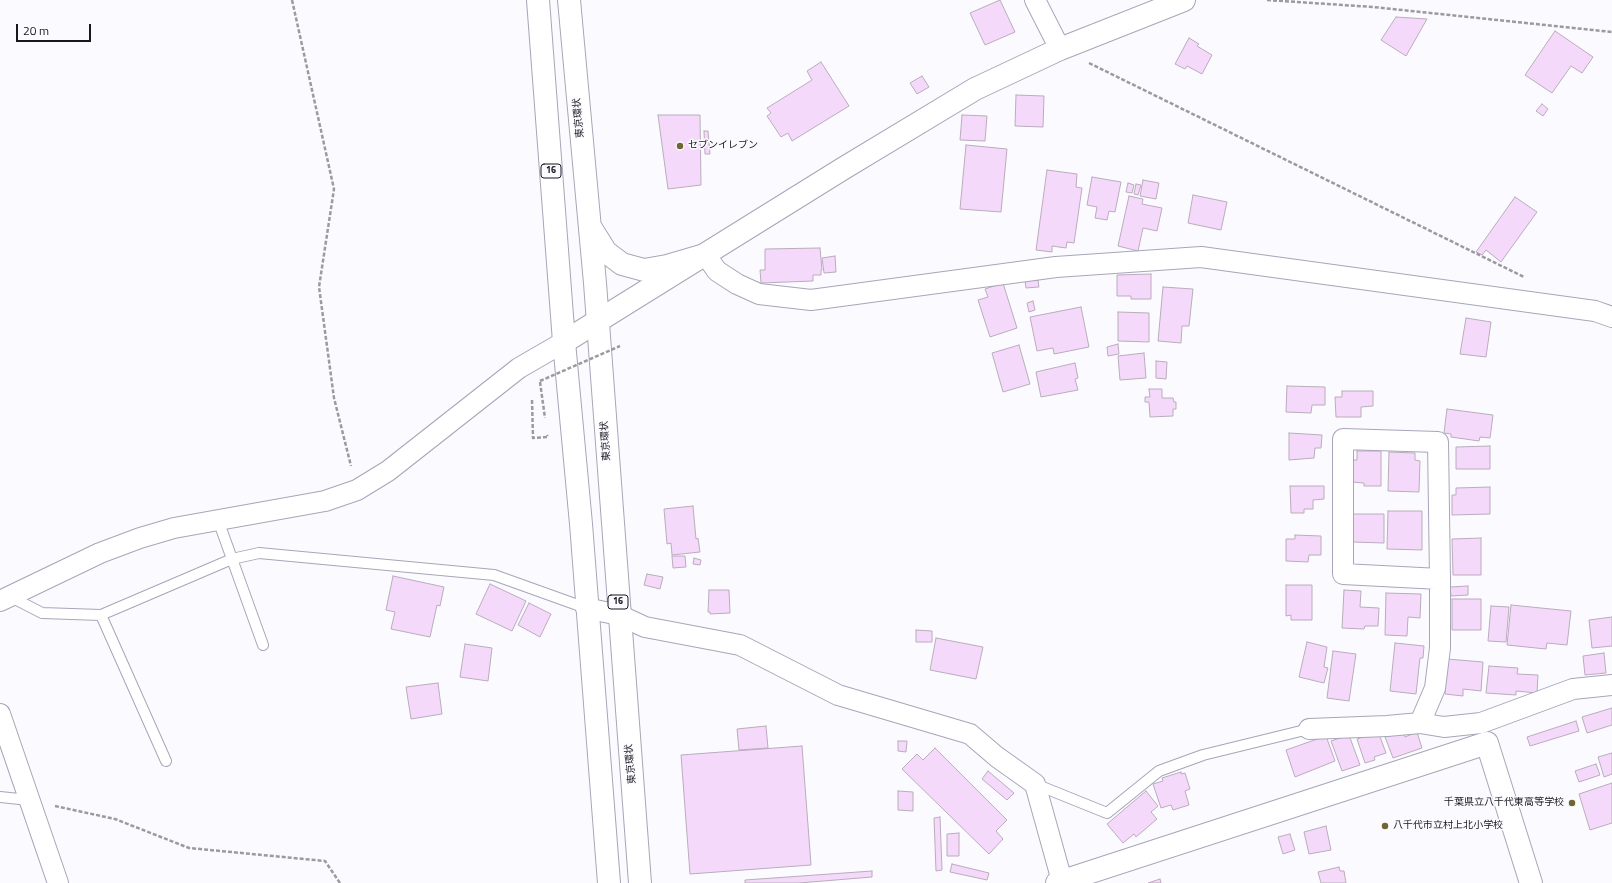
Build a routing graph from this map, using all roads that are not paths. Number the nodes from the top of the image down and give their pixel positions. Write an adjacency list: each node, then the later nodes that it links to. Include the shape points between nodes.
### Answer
1 (538, 0): 10 (main road, 16)
2 (569, 0): 6 (main road, 東京環状 / 16)
3 (1035, 0): 5 (street)
4 (1184, 0): 5 (main road)
5 (1060, 49): 7 (main road, via 975,89)
6 (590, 225): 7 (main road, via 606,252 622,264 644,270); 9 (main road, 東京環状 / 16)
7 (703, 255): 8 (street, via 717,272 759,294 811,300 1056,267 1201,257 1595,311); 9 (main road)
8 (1612, 317)
9 (598, 321): 10 (main road); 17 (main road, 東京環状 / 16)
10 (564, 342): 11 (street, via 519,368 388,471 357,490 325,501); 15 (main road, 16, via 580,508)
11 (218, 520): 12 (lane); 14 (street, via 174,528 140,538 100,553)
12 (232, 558): 15 (lane, via 259,553 494,575); 16 (lane); 18 (lane)
13 (1440, 579): 13 (street, via 1343,574 1343,439 1438,442); 21 (street, via 1440,648 1435,688)
14 (4, 598): 16 (lane, via 42,612)
15 (586, 608): 17 (street); 30 (main road, 16)
16 (101, 615): 24 (lane)
17 (619, 615): 25 (street, via 645,627 740,645 838,695 970,734); 31 (main road, 東京環状 / 16)
18 (263, 645)
19 (1612, 685): 23 (street, via 1572,689)
20 (0, 714): 27 (street)
21 (1420, 723): 22 (street); 23 (street)
22 (1310, 729): 25 (lane, via 1203,755 1159,771 1107,813)
23 (1484, 733): 28 (main road); 32 (main road)
24 (166, 761)
25 (1035, 784): 28 (street)
26 (0, 797): 27 (lane)
27 (29, 800): 29 (street)
28 (1059, 882)
29 (58, 883)
30 (609, 883)
31 (640, 883)
32 (1531, 883)

